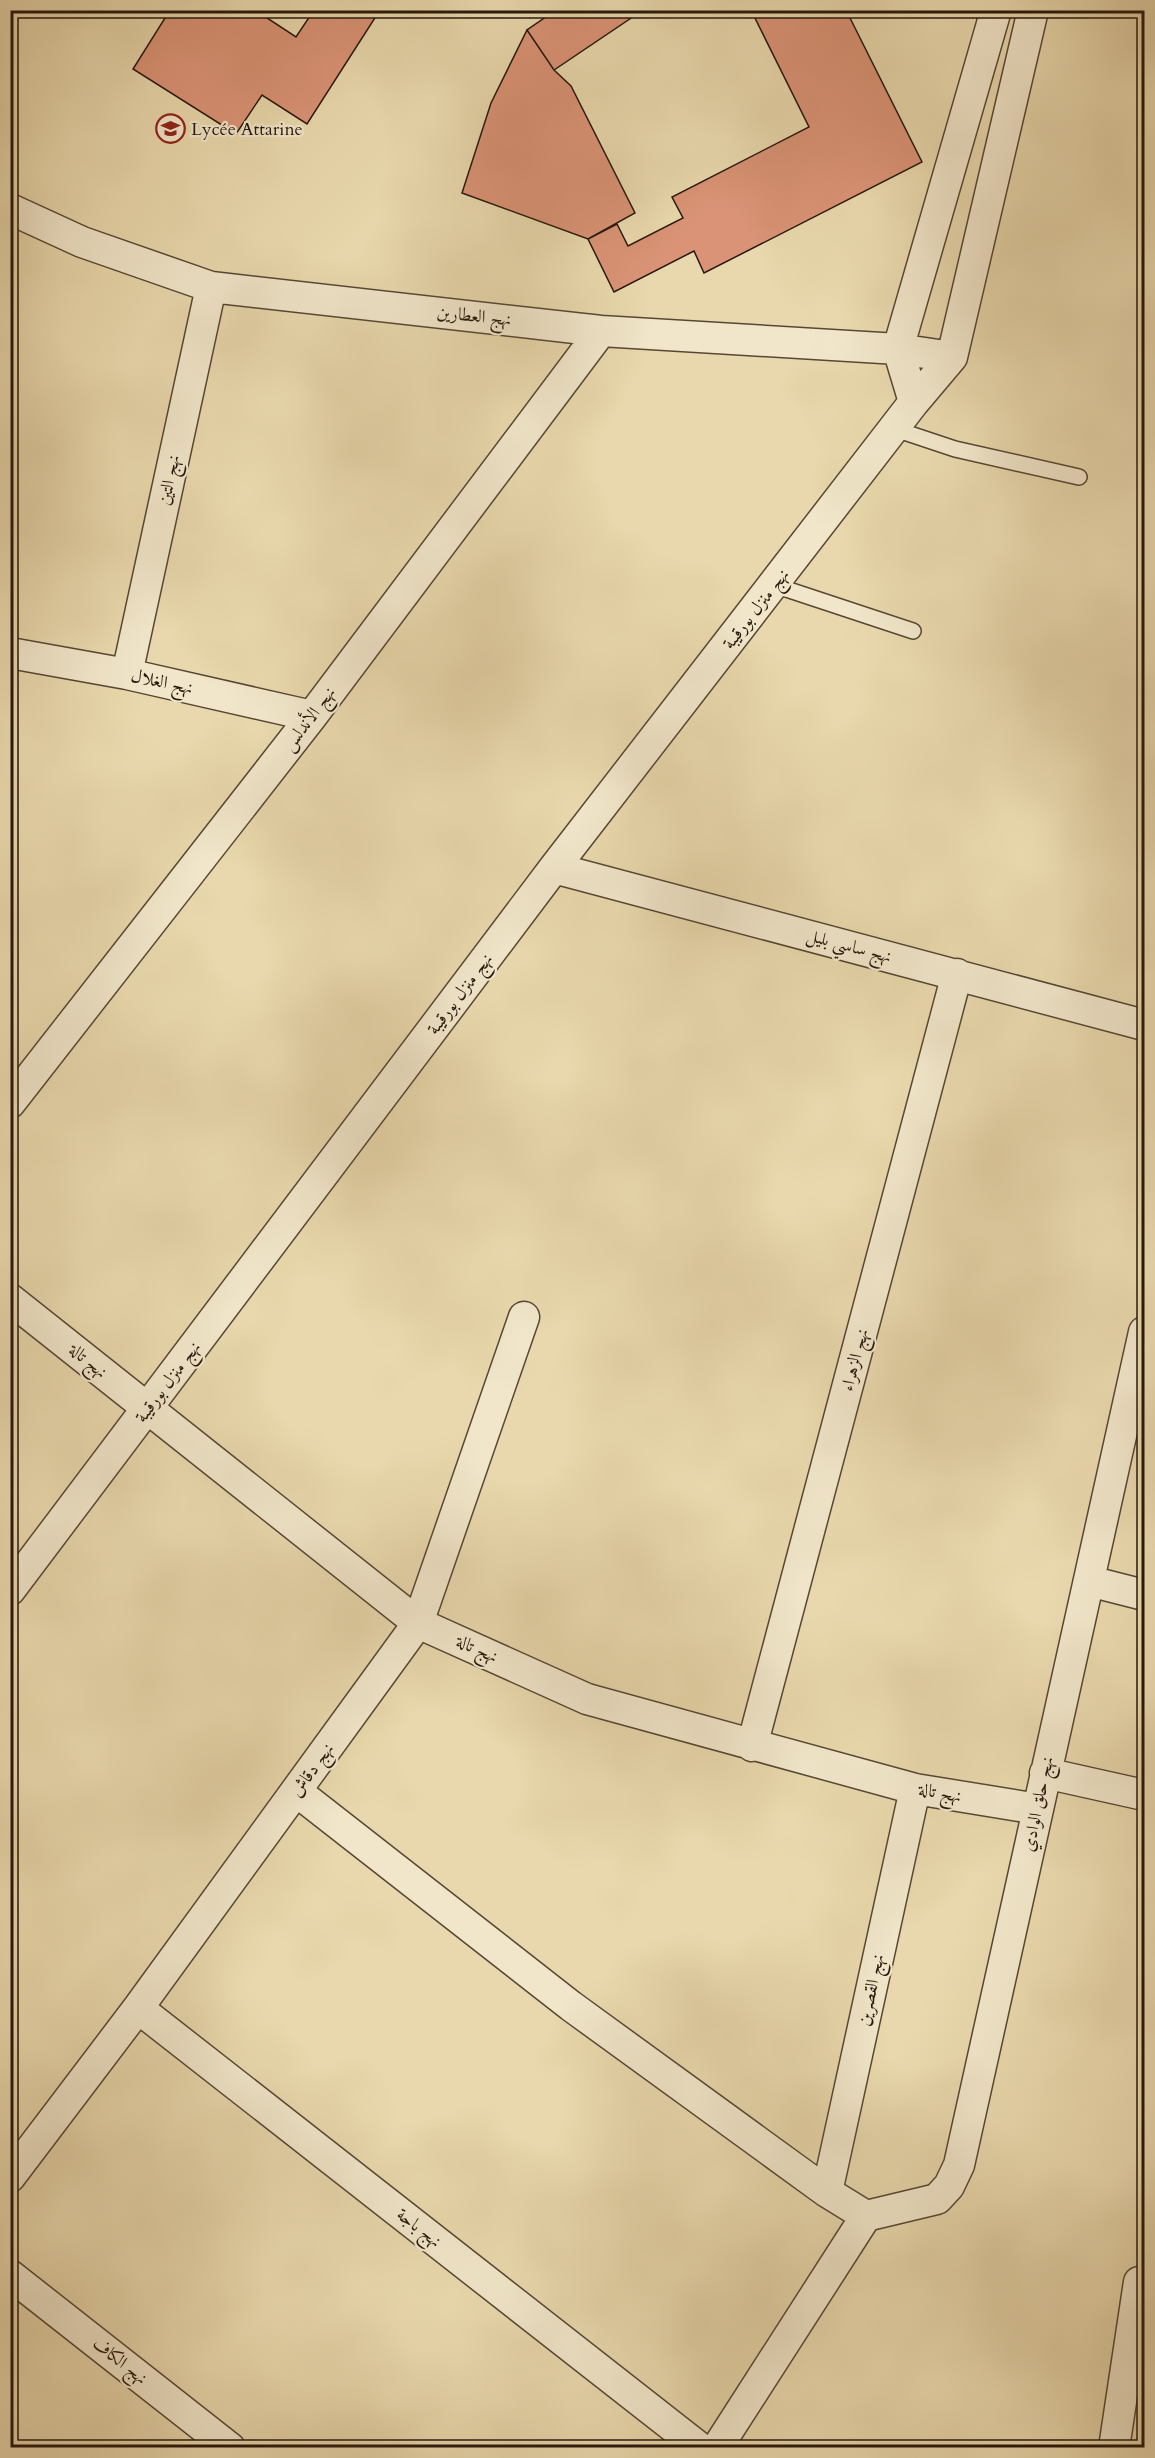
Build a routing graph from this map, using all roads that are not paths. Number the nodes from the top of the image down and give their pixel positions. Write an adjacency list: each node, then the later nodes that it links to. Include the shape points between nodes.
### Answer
1 (996, 10): 6 (street)
2 (1033, 10): 7 (street)
3 (10, 209): 4 (street, نهج العطارين, via 82,242)
4 (211, 287): 5 (street, نهج العطارين); 14 (street, نهج التين)
5 (602, 331): 6 (street, نهج العطارين); 15 (street, نهج الأندلس)
6 (898, 349): 7 (street, نهج العطارين); 8 (street)
7 (952, 357): 8 (street, نهج منزل بورقيبة)
8 (914, 402): 9 (street, نهج منزل بورقيبة)
9 (896, 429): 10 (lane, via 955,449); 11 (street, نهج منزل بورقيبة)
10 (1079, 477)
11 (774, 585): 12 (lane); 16 (street, نهج منزل بورقيبة)
12 (913, 631)
13 (10, 653): 14 (street, نهج الغلال)
14 (127, 674): 15 (street, نهج الغلال)
15 (312, 716): 19 (street, نهج الأندلس)
16 (554, 868): 17 (street, نهج ساسي بليل); 23 (street, نهج منزل بورقيبة)
17 (957, 974): 18 (street, نهج ساسي بليل); 28 (street, نهج الزهراء)
18 (1144, 1026)
19 (10, 1103)
20 (10, 1299): 23 (street, نهج تالة)
21 (524, 1317): 27 (street, نهج دقاش)
22 (1144, 1332): 24 (street, نهج حلق الوادي)
23 (148, 1409): 25 (street, نهج منزل بورقيبة); 27 (street, نهج تالة)
24 (1089, 1581): 26 (street); 29 (street, نهج حلق الوادي)
25 (10, 1590)
26 (1144, 1595)
27 (418, 1623): 28 (street, نهج تالة, via 587,1699); 31 (street, نهج دقاش)
28 (752, 1746): 30 (street, نهج تالة)
29 (1045, 1773): 32 (street); 33 (street, نهج حلق الوادي)
30 (915, 1789): 33 (street, نهج تالة); 36 (street, نهج القصرين)
31 (296, 1791): 34 (street, نهج دقاش); 36 (street, via 571,2006)
32 (1144, 1795)
33 (1038, 1809): 37 (street, نهج حلق الوادي, via 959,2165 949,2186 937,2199)
34 (138, 2008): 35 (street, نهج دقاش); 41 (street, نهج باجة)
35 (10, 2177)
36 (827, 2192): 37 (street)
37 (866, 2216): 42 (street)
38 (10, 2275): 40 (street, نهج الكاف)
39 (1139, 2282): 43 (street)
40 (230, 2448)
41 (700, 2448)
42 (717, 2448)
43 (1114, 2448)

